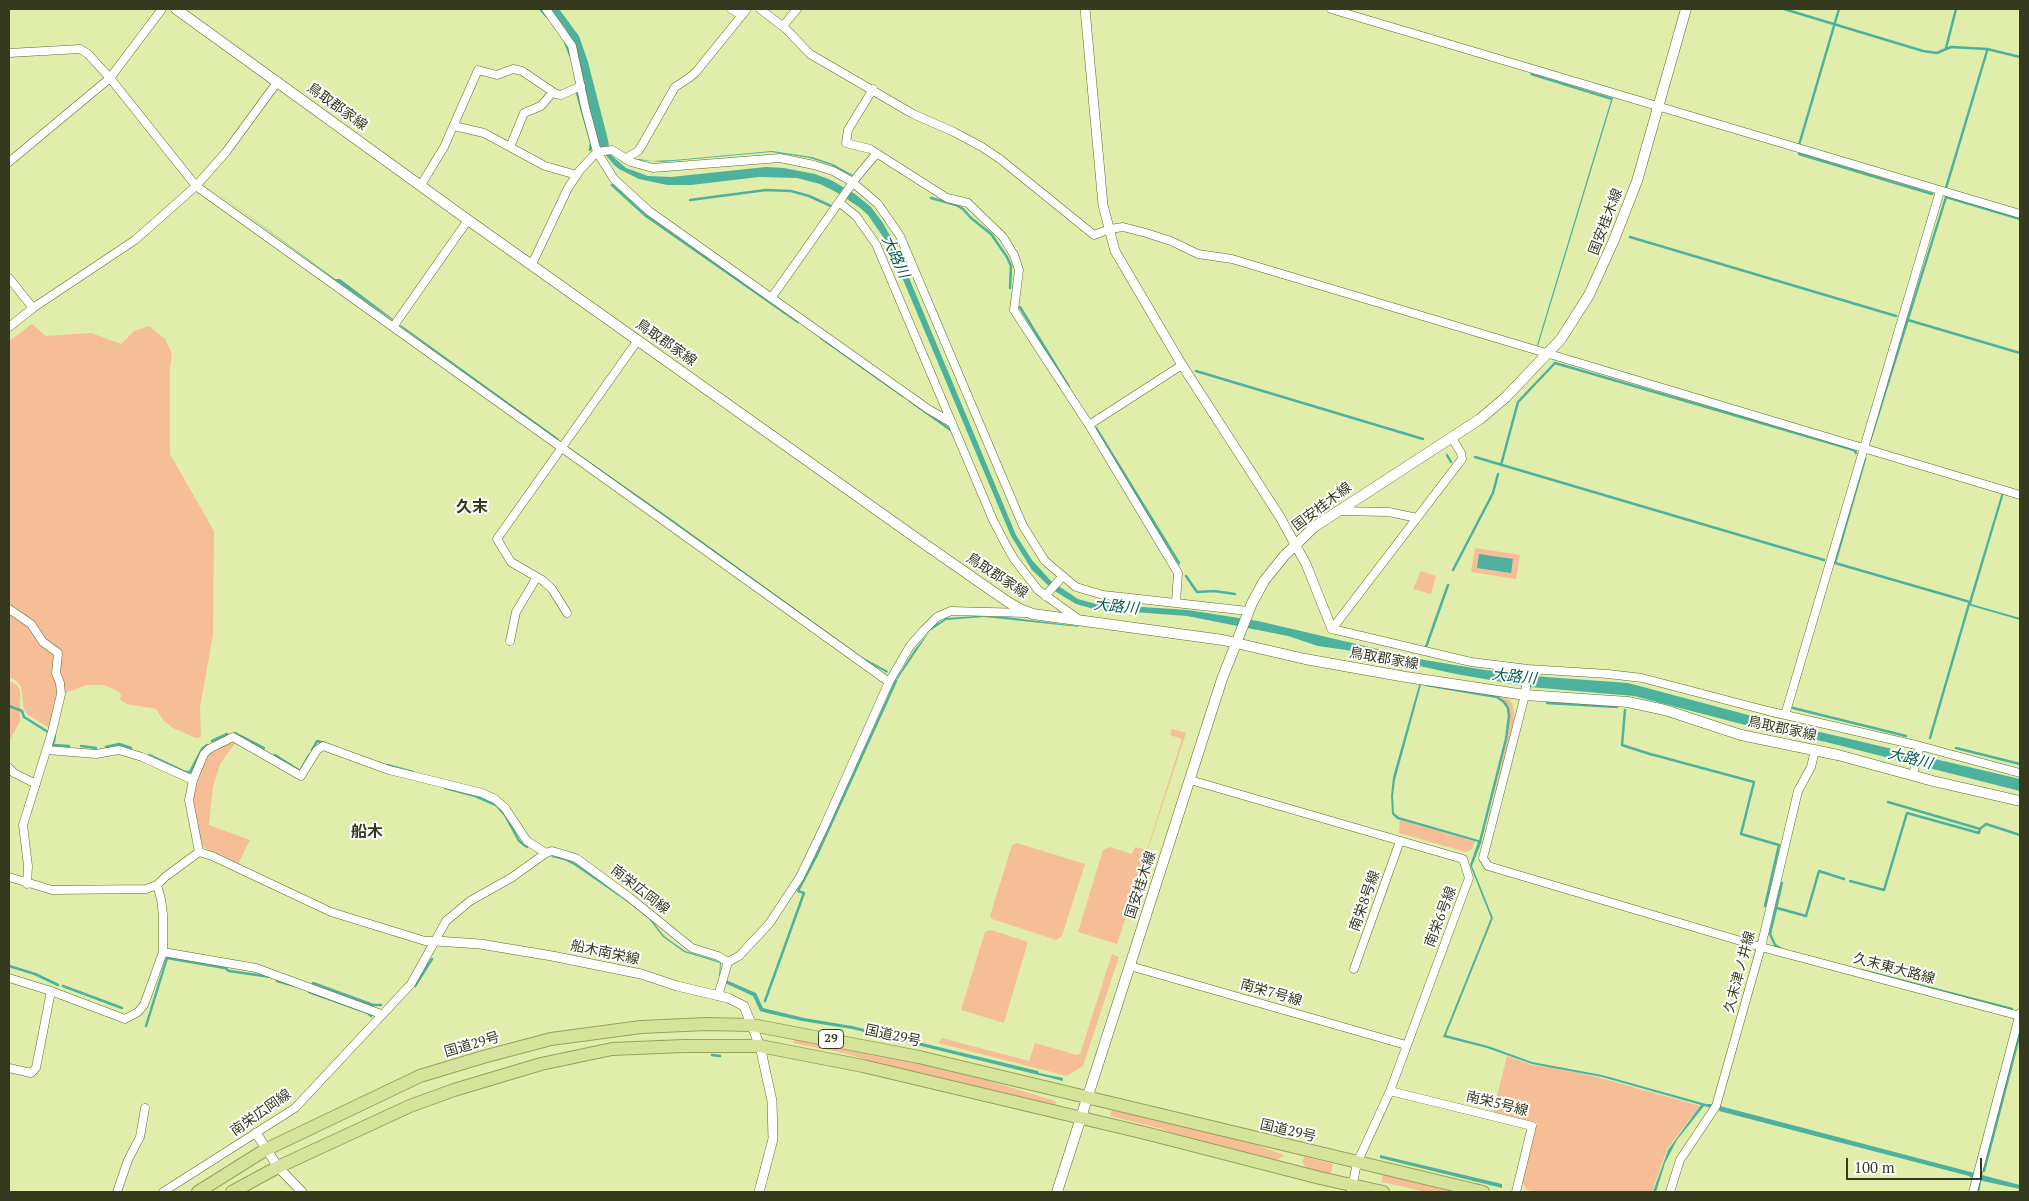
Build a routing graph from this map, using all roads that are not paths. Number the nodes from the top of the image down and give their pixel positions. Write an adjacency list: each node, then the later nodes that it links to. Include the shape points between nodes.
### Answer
1 (162, 9): 14 (street)
2 (176, 9): 15 (main road, 鳥取郡家線)
3 (546, 9): 16 (street, via 572,46)
4 (731, 9): 11 (street)
5 (747, 9): 11 (street)
6 (760, 9): 12 (street)
7 (796, 9): 12 (street)
8 (1086, 9): 34 (street, via 1103,205)
9 (1331, 9): 19 (street)
10 (1686, 9): 19 (main road, 国安桂木線)
11 (741, 15): 24 (street, via 696,72 675,87 638,151)
12 (783, 26): 17 (street, via 810,54)
13 (9, 53): 14 (street, via 80,49)
14 (110, 78): 25 (street); 29 (street)
15 (278, 81): 28 (main road, 鳥取郡家線); 29 (street, via 226,152)
16 (582, 86): 18 (street, via 561,95); 22 (street)
17 (873, 89): 23 (street, via 848,130 846,142); 34 (street, via 913,114 982,147 1094,235)
18 (553, 92): 20 (street, via 522,71 513,69 497,75 478,70); 21 (street, via 541,106 524,113)
19 (1659, 108): 30 (street); 42 (main road, 国安桂木線, via 1603,268 1576,317)
20 (454, 126): 21 (street, via 484,133); 28 (street)
21 (510, 146): 26 (street, via 545,166)
22 (599, 152): 24 (street, via 612,150); 26 (street); 37 (street, via 614,179 642,205)
23 (876, 154): 27 (street); 45 (street, via 946,198 968,203 1003,237 1019,270 1014,310)
24 (625, 159): 27 (street, via 641,166 668,168 780,158 833,171)
25 (9, 162)
26 (577, 175): 35 (street)
27 (853, 183): 31 (street); 54 (street, via 878,204 900,236 1023,526 1038,553)
28 (421, 185): 33 (main road, 鳥取郡家線)
29 (196, 186): 38 (street, via 134,240); 40 (street)
30 (1940, 191): 32 (street); 48 (street)
31 (840, 203): 37 (street); 44 (street, via 856,216 876,244)
32 (2020, 214)
33 (468, 220): 35 (main road, 鳥取郡家線); 40 (street)
34 (1110, 229): 42 (street, via 1123,227 1146,233 1198,254 1232,259); 43 (street, via 1115,251)
35 (532, 264): 41 (main road, 鳥取郡家線)
36 (9, 278): 38 (street)
37 (772, 297): 44 (street)
38 (33, 308): 39 (street)
39 (9, 327)
40 (393, 327): 47 (street)
41 (638, 340): 47 (street); 59 (main road, 鳥取郡家線, via 1008,602)
42 (1546, 355): 46 (main road, 国安桂木線, via 1506,397); 48 (street)
43 (1182, 365): 45 (street); 52 (street)
44 (952, 423): 55 (street, via 1006,545)
45 (1089, 425): 56 (street, via 1178,573)
46 (1452, 438): 50 (main road, 国安桂木線); 51 (street, via 1462,459)
47 (561, 448): 53 (street, via 497,539 511,562); 66 (street)
48 (1864, 450): 49 (street); 68 (street)
49 (2020, 495)
50 (1337, 511): 51 (street, via 1389,512); 52 (main road, 国安桂木線)
51 (1416, 518): 62 (street)
52 (1295, 545): 60 (main road, 国安桂木線, via 1264,581); 62 (street)
53 (537, 577): 58 (street, via 552,589); 63 (street, via 516,612)
54 (1062, 577): 55 (street); 56 (street, via 1076,588 1103,595)
55 (1045, 596): 61 (street)
56 (1176, 602): 60 (street)
57 (9, 609): 70 (street, via 31,624 42,642 58,653 56,673 61,694)
58 (567, 613)
59 (1033, 614): 61 (main road, 鳥取郡家線); 66 (street, via 951,611 937,617 910,646)
60 (1247, 614): 64 (main road, 国安桂木線)
61 (1078, 619): 64 (main road, 鳥取郡家線)
62 (1332, 629): 65 (street, via 1471,662)
63 (510, 642)
64 (1235, 642): 67 (main road, 鳥取郡家線, via 1304,659 1406,677); 76 (main road, 国安桂木線)
65 (1528, 669): 67 (street); 68 (street, via 1642,678)
66 (889, 682): 88 (street, via 800,876 752,945)
67 (1525, 692): 71 (main road, 鳥取郡家線, via 1628,702 1741,735); 86 (street, 久末東大路線, via 1482,858 1488,866)
68 (1785, 715): 69 (street)
69 (1920, 748): 73 (street); 74 (street)
70 (47, 750): 75 (street, via 96,754 119,750); 77 (street)
71 (1814, 750): 73 (main road, 鳥取郡家線); 86 (street, 久末津ノ井線, via 1811,767 1798,792)
72 (9, 768): 77 (street)
73 (1914, 773): 78 (main road, 鳥取郡家線)
74 (2020, 773)
75 (193, 780): 80 (street, via 189,800); 81 (street, via 204,754 233,737 301,776 322,746 389,770 495,798 527,841)
76 (1190, 780): 79 (street, 南栄6号線); 89 (main road, 国安桂木線)
77 (36, 784): 83 (street, via 23,825)
78 (2020, 801)
79 (1400, 841): 90 (street, 南栄8号線); 97 (street, 南栄6号線, via 1463,859 1469,878)
80 (199, 852): 84 (street); 85 (street, via 331,912)
81 (546, 853): 85 (street, 南栄広岡線, via 470,901 446,921); 88 (street, 南栄広岡線, via 576,858 692,948)
82 (9, 876): 83 (street)
83 (27, 884): 84 (street, via 52,890 146,889)
84 (157, 885): 87 (street, via 163,915)
85 (436, 941): 93 (street, 船木南栄線, via 480,944 552,956 641,974); 94 (street, 南栄広岡線, via 410,984)
86 (1761, 947): 95 (street, 久末東大路線); 119 (street, 久末津ノ井線, via 1716,1106 1680,1160)
87 (163, 952): 92 (street, via 144,1005 125,1019); 94 (street, via 256,968)
88 (728, 962): 93 (street)
89 (1130, 966): 97 (street, 南栄7号線); 101 (main road, 国安桂木線)
90 (1354, 969)
91 (9, 978): 92 (street)
92 (51, 991): 99 (street, via 36,1068 31,1073)
93 (718, 996): 96 (street, 船木南栄線, via 744,1006)
94 (381, 1014): 104 (street, 南栄広岡線, via 294,1108)
95 (2020, 1014): 120 (street)
96 (752, 1025): 98 (street, 船木南栄線); 101 (highway, 国道29号 / 29, via 910,1055); 105 (highway, 国道29号 / 29, via 641,1027 551,1039 482,1056 420,1076)
97 (1406, 1045): 100 (street, 南栄6号線)
98 (760, 1046): 103 (highway, 29, via 863,1066); 107 (highway, 29, via 612,1049 542,1064 410,1106); 114 (street, 船木南栄線, via 772,1101 773,1139)
99 (9, 1068)
100 (1390, 1091): 106 (street, 南栄6号線); 118 (street, 南栄5号線, via 1532,1126)
101 (1087, 1099): 103 (main road, 国安桂木線); 106 (highway, 国道29号 / 29)
102 (145, 1108): 109 (street, via 140,1137)
103 (1081, 1119): 108 (highway, 29); 115 (main road, 国安桂木線)
104 (256, 1133): 105 (street); 110 (street, 南栄広岡線)
105 (265, 1150): 107 (street); 111 (highway, 国道29号 / 29)
106 (1357, 1162): 108 (street, 南栄6号線); 117 (highway, 国道29号 / 29)
107 (278, 1167): 112 (highway, 29); 113 (street)
108 (1352, 1189): 116 (highway, 29)
109 (117, 1192)
110 (163, 1192)
111 (198, 1192)
112 (232, 1192)
113 (302, 1192)
114 (759, 1192)
115 (1057, 1192)
116 (1383, 1192)
117 (1483, 1192)
118 (1516, 1192)
119 (1670, 1192)
120 (1973, 1192)

